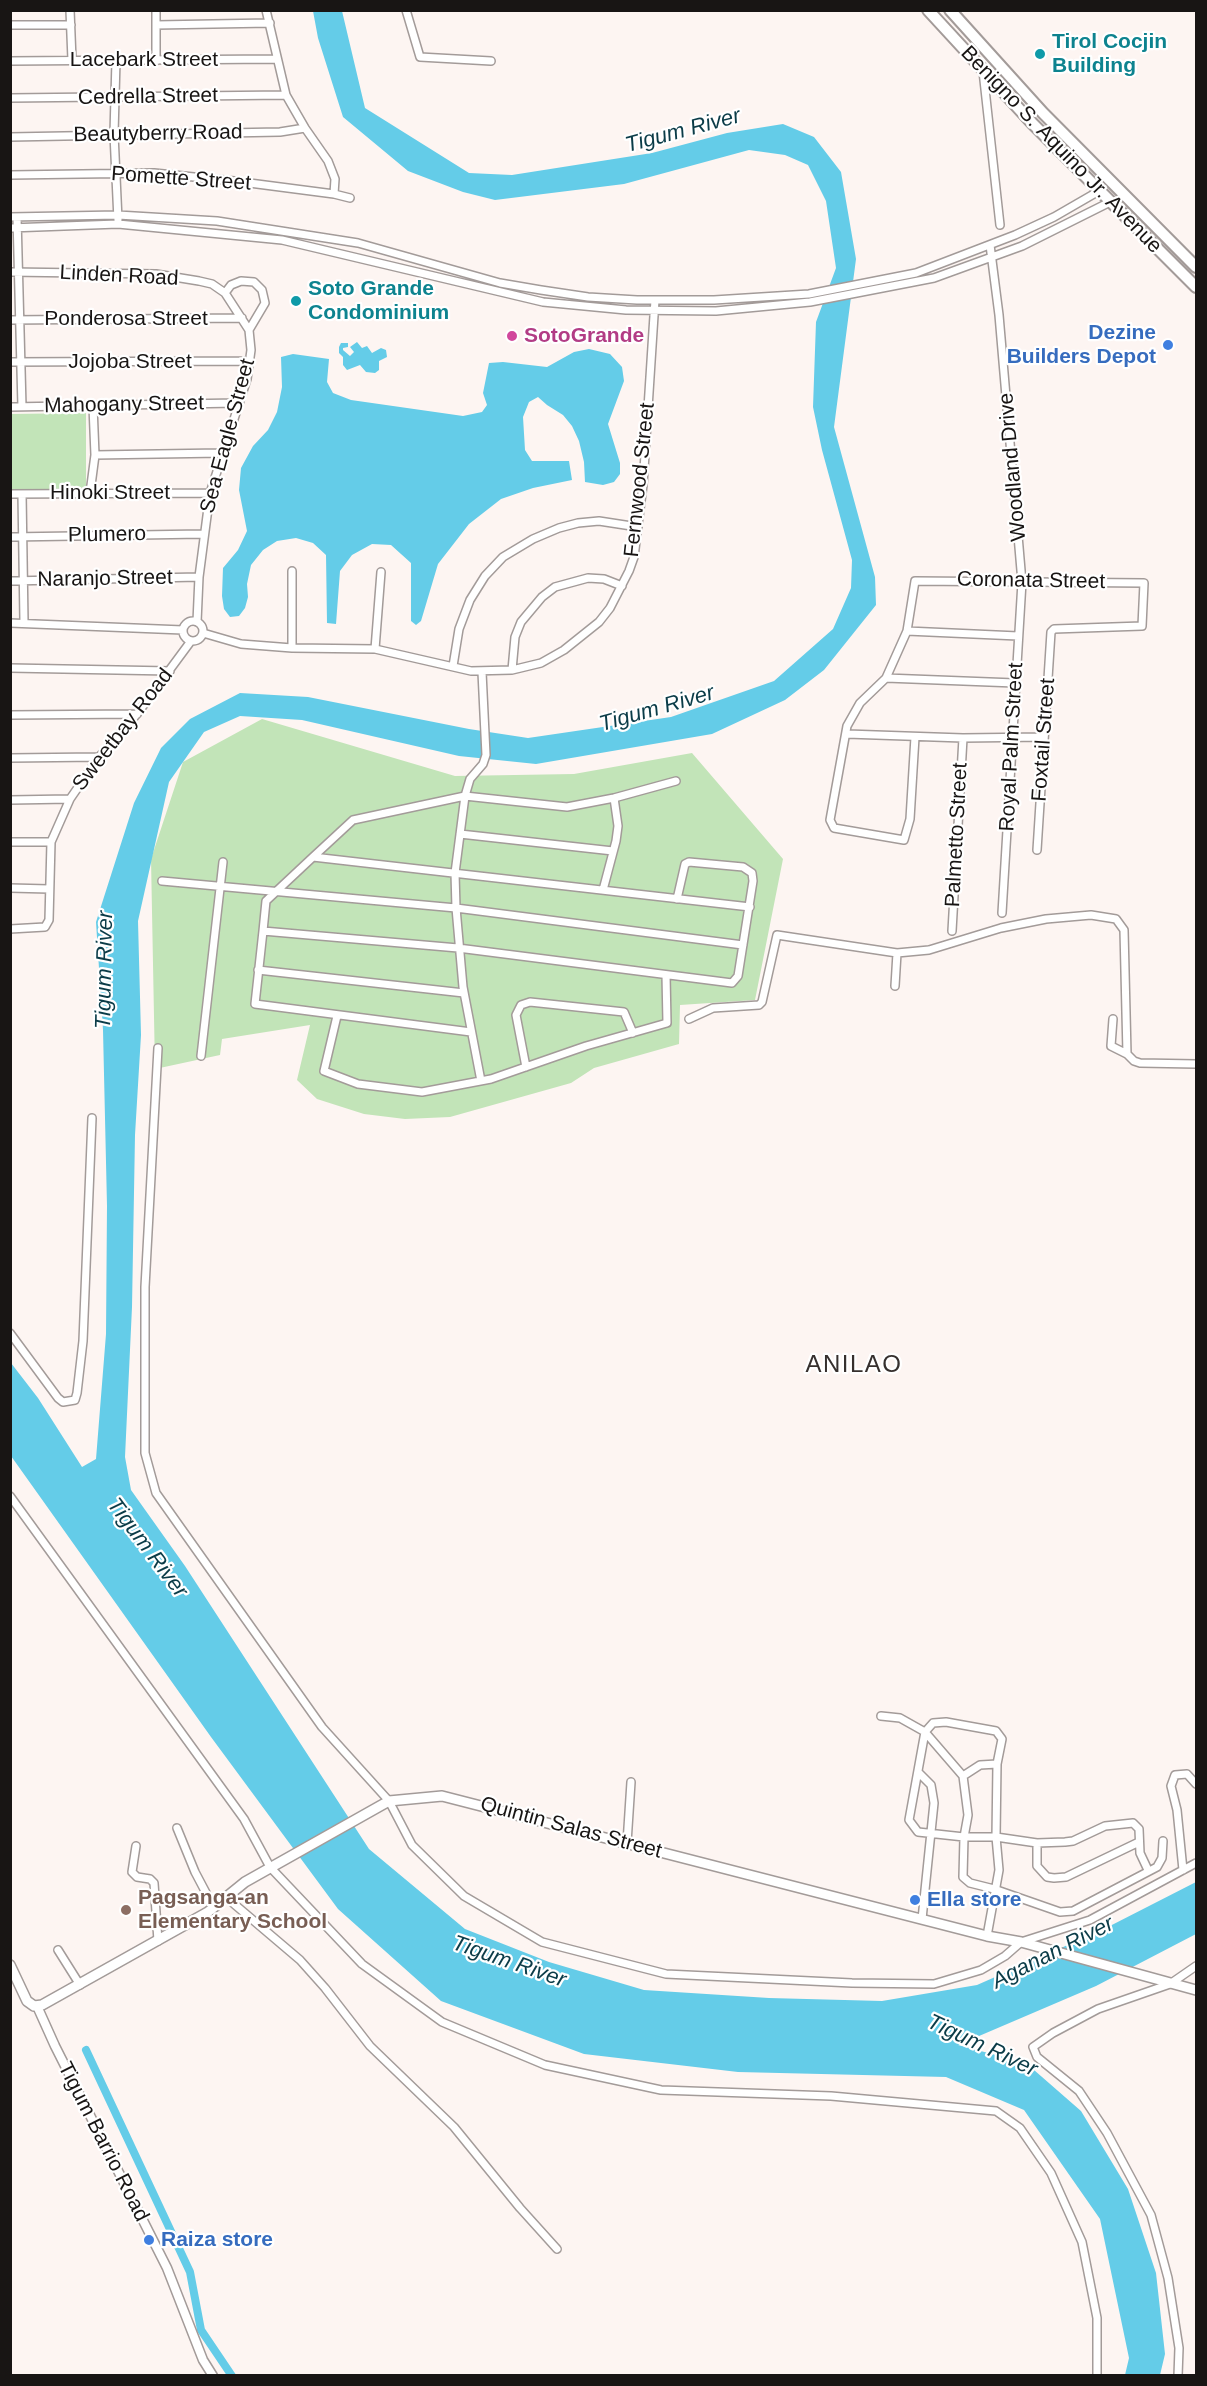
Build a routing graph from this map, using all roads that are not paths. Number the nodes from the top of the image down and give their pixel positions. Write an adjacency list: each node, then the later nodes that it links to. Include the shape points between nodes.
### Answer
1 (70, 10): 9 (street)
2 (156, 10): 10 (street)
3 (266, 10): 7 (street)
4 (406, 10): 16 (street, via 420,57)
5 (928, 10): 17 (main road, Benigno S. Aquino Jr. Avenue)
6 (950, 10): 21 (main road, Benigno S. Aquino Jr. Avenue)
7 (270, 23): 10 (street); 11 (street)
8 (10, 25): 9 (street)
9 (71, 25): 12 (street)
10 (156, 25): 15 (street)
11 (277, 59): 15 (street, Lacebark Street); 18 (street)
12 (72, 60): 13 (street, Lacebark Street); 14 (street, Lacebark Street)
13 (116, 60): 15 (street, Lacebark Street); 19 (street)
14 (10, 61)
15 (156, 61)
16 (490, 61)
17 (983, 71): 22 (main road, Benigno S. Aquino Jr. Avenue); 35 (street)
18 (286, 95): 19 (street, Cedrella Street); 23 (street)
19 (115, 97): 20 (street, Cedrella Street); 24 (street)
20 (10, 98)
21 (1043, 113): 22 (main road); 39 (main road, Benigno S. Aquino Jr. Avenue)
22 (1032, 123): 28 (main road, Benigno S. Aquino Jr. Avenue)
23 (304, 128): 24 (street, Beautyberry Road, via 280,132); 29 (street, via 328,161 336,179)
24 (114, 134): 25 (street, Beautyberry Road); 26 (street)
25 (10, 137)
26 (115, 174): 27 (street, Pomette Street); 29 (street, Pomette Street, via 154,173); 32 (street)
27 (10, 175)
28 (1100, 191): 31 (main road, Benigno S. Aquino Jr. Avenue); 37 (street, via 1054,217)
29 (334, 194): 30 (street, Pomette Street)
30 (350, 198)
31 (1110, 202): 38 (street); 42 (main road, Benigno S. Aquino Jr. Avenue)
32 (118, 215): 33 (street); 34 (street); 48 (street, via 284,230 358,243 500,283 588,297)
33 (14, 217): 36 (street)
34 (118, 224): 36 (street); 50 (street, via 282,240 543,302)
35 (1000, 225)
36 (14, 228): 40 (street)
37 (990, 245): 38 (street, Woodland Drive); 41 (street, via 916,273)
38 (991, 258): 44 (street, via 934,278); 77 (street, Woodland Drive)
39 (1197, 267)
40 (14, 272): 45 (street, Linden Road, via 156,274 212,284); 52 (street)
41 (873, 283): 43 (street); 44 (street)
42 (1197, 287)
43 (860, 289): 44 (street); 47 (street)
44 (874, 291)
45 (225, 293): 51 (street, Sea Eagle Street); 54 (street, via 241,281 254,282 261,290 266,303)
46 (758, 298): 47 (street); 48 (street); 49 (street)
47 (809, 298): 49 (street)
48 (655, 300): 50 (street, Fernwood Street)
49 (757, 308): 50 (street)
50 (654, 311): 68 (street, Fernwood Street)
51 (242, 318): 52 (street, Ponderosa Street); 54 (street, Sea Eagle Street)
52 (21, 319): 53 (street, Ponderosa Street); 57 (street)
53 (10, 320)
54 (249, 330): 55 (street, Sea Eagle Street)
55 (249, 361): 57 (street, Jojoba Street); 58 (street, Sea Eagle Street, via 247,379)
56 (10, 362): 57 (street, Jojoba Street)
57 (20, 362): 59 (street)
58 (237, 403): 60 (street, Mahogany Street); 62 (street, Sea Eagle Street)
59 (22, 406): 60 (street, Mahogany Street); 61 (street, Mahogany Street)
60 (93, 406): 63 (street)
61 (10, 407)
62 (221, 453): 63 (street); 65 (street, Sea Eagle Street)
63 (94, 455): 64 (street)
64 (90, 493): 65 (street, Hinoki Street); 67 (street, Hinoki Street)
65 (210, 493): 69 (street, Sea Eagle Street)
66 (10, 494): 67 (street, Hinoki Street)
67 (22, 494): 71 (street)
68 (638, 528): 78 (street, Fernwood Street, via 634,557); 90 (street, via 598,521 578,523 532,539 503,557 470,600 459,628)
69 (203, 534): 71 (street, Plumero); 74 (street, Sea Eagle Street)
70 (10, 537): 71 (street, Plumero)
71 (22, 537): 75 (street)
72 (292, 571): 88 (street)
73 (381, 572): 89 (street)
74 (199, 577): 75 (street, Naranjo Street); 80 (street, Sea Eagle Street)
75 (23, 580): 76 (street, Naranjo Street); 79 (street)
76 (10, 581)
77 (1022, 582): 83 (street, Coronata Street, via 1144,583 1142,626); 84 (street, Coronata Street, via 919,579 914,582); 86 (street, Royal Palm Street)
78 (622, 586): 92 (street, Fernwood Street, via 610,608 586,634 540,663); 92 (street, via 588,578 555,587 521,622 512,649)
79 (24, 622): 81 (street); 82 (street)
80 (197, 622): 82 (street, via 190,621); 85 (street)
81 (10, 623)
82 (183, 630): 87 (street)
83 (1052, 630): 101 (street, Foxtail Street)
84 (907, 631): 86 (street); 95 (street)
85 (203, 633): 87 (street); 88 (street, Fernwood Street, via 242,644)
86 (1018, 636): 96 (street, Royal Palm Street)
87 (191, 641): 93 (street, Sweetbay Road)
88 (292, 648): 89 (street, Fernwood Street)
89 (375, 649): 90 (street, Fernwood Street)
90 (453, 666): 94 (street, Fernwood Street)
91 (10, 668): 93 (street)
92 (512, 670): 94 (street, Fernwood Street)
93 (170, 671): 97 (street, Sweetbay Road)
94 (482, 672): 107 (street, via 486,755 470,779)
95 (885, 678): 96 (street); 99 (street, via 852,714)
96 (1016, 683): 103 (street, Royal Palm Street)
97 (137, 714): 98 (street); 104 (street, Sweetbay Road)
98 (10, 715)
99 (847, 734): 100 (street); 100 (street, via 831,825 904,840 910,819)
100 (915, 737): 102 (street)
101 (1044, 737): 103 (street); 114 (street, Foxtail Street)
102 (963, 738): 103 (street); 131 (street, Palmetto Street)
103 (1012, 738): 128 (street, Royal Palm Street)
104 (99, 757): 105 (street); 109 (street, Sweetbay Road)
105 (10, 758)
106 (676, 781): 108 (street)
107 (465, 796): 108 (street, via 567,807); 111 (street); 116 (street, via 353,820)
108 (614, 798): 115 (street, via 618,826)
109 (70, 799): 110 (street); 113 (street, Sweetbay Road)
110 (10, 800)
111 (460, 834): 115 (street); 118 (street)
112 (10, 842): 113 (street)
113 (51, 842): 122 (street, Sweetbay Road)
114 (1037, 850)
115 (613, 851): 123 (street)
116 (313, 857): 118 (street); 124 (street)
117 (223, 862): 120 (street)
118 (455, 873): 123 (street); 127 (street)
119 (162, 881): 120 (street)
120 (221, 886): 124 (street); 146 (street)
121 (10, 888): 122 (street)
122 (49, 889): 129 (street, Sweetbay Road, via 49,920 45,927)
123 (603, 890): 125 (street)
124 (274, 891): 127 (street); 130 (street, via 266,901)
125 (677, 899): 126 (street); 126 (street, via 685,864 689,862 743,867 752,873)
126 (750, 907): 132 (street)
127 (456, 908): 132 (street); 133 (street)
128 (1002, 913)
129 (10, 929)
130 (263, 931): 133 (street); 135 (street)
131 (952, 931)
132 (743, 945): 136 (street, via 738,976 732,983)
133 (459, 948): 136 (street); 138 (street)
134 (897, 953): 137 (street); 140 (street, via 777,935 759,1005 712,1008); 145 (street, via 929,950 1046,919 1091,915 1116,919 1124,930)
135 (258, 970): 138 (street); 139 (street, via 255,1004)
136 (666, 975): 143 (street, via 667,1023)
137 (895, 986)
138 (464, 993): 142 (street)
139 (337, 1016): 142 (street); 149 (street, via 324,1071 358,1084 422,1092)
140 (689, 1019)
141 (1113, 1019): 145 (street, via 1111,1046)
142 (471, 1032): 149 (street)
143 (633, 1032): 148 (street); 148 (street, via 624,1012 530,1002 521,1005 516,1015)
144 (158, 1048): 160 (street, via 145,1287 145,1453 156,1493 322,1727)
145 (1127, 1054): 147 (street, via 1140,1063)
146 (201, 1056)
147 (1197, 1064)
148 (526, 1067): 149 (street)
149 (481, 1081)
150 (92, 1118): 151 (street, via 83,1341 75,1400 63,1402 58,1398)
151 (10, 1333)
152 (10, 1496): 171 (street, via 244,1819)
153 (881, 1716): 154 (street, via 900,1718)
154 (925, 1731): 155 (street, via 933,1723 946,1722 996,1731 1002,1739); 156 (street); 157 (street)
155 (997, 1764): 157 (street, via 980,1765); 164 (street)
156 (919, 1773): 162 (street, via 933,1795); 162 (street, via 909,1820 918,1832)
157 (963, 1776): 163 (street, via 968,1815)
158 (631, 1782): 167 (street)
159 (1197, 1784): 173 (street, via 1187,1774 1175,1775 1171,1786 1178,1810)
160 (389, 1801): 167 (main road, Quintin Salas Street, via 456,1798); 171 (main road, Quintin Salas Street); 180 (street, via 412,1845 464,1896 542,1942 666,1974 934,1984 981,1970)
161 (177, 1828): 176 (street)
162 (932, 1835): 163 (street); 177 (street)
163 (964, 1837): 164 (street); 174 (street, via 963,1877 970,1883)
164 (996, 1837): 168 (street); 174 (street, via 999,1870)
165 (1163, 1841): 172 (street, via 1160,1863)
166 (1139, 1842): 168 (street, via 1139,1829 1128,1822 1105,1826 1073,1841); 168 (street, via 1066,1877 1054,1878 1047,1877 1037,1866); 172 (street)
167 (627, 1843): 177 (main road, Quintin Salas Street)
168 (1037, 1843)
169 (136, 1846): 179 (street, via 132,1872 154,1883)
170 (1197, 1863): 173 (street)
171 (273, 1865): 175 (main road, Quintin Salas Street); 190 (street, via 362,1964 442,2022 545,2065 661,2090 831,2096 996,2111 1020,2128 1051,2173 1082,2242 1096,2318)
172 (1148, 1870): 174 (street, via 1067,1912)
173 (1183, 1870): 180 (street, via 1089,1920)
174 (994, 1889): 178 (street)
175 (228, 1898): 176 (main road, Quintin Salas Street); 188 (street, via 300,1960 370,2046 454,2127)
176 (214, 1908): 179 (main road, Quintin Salas Street)
177 (922, 1919): 178 (main road, Quintin Salas Street)
178 (987, 1936): 180 (main road, Quintin Salas Street)
179 (158, 1941): 185 (main road, Quintin Salas Street)
180 (1021, 1942): 184 (main road, Quintin Salas Street)
181 (58, 1950): 185 (street)
182 (10, 1965): 187 (main road, via 27,2001)
183 (1197, 1966): 184 (street)
184 (1170, 1983): 186 (main road, Quintin Salas Street); 191 (street, via 1098,2009 1033,2047 1037,2057 1067,2079 1084,2099 1151,2215 1168,2278 1179,2348)
185 (81, 1985): 187 (main road, Quintin Salas Street)
186 (1197, 1990)
187 (37, 2006): 189 (street, Tigum Barrio Road, via 167,2268 203,2361)
188 (557, 2249)
189 (213, 2376)
190 (1097, 2376)
191 (1178, 2376)

